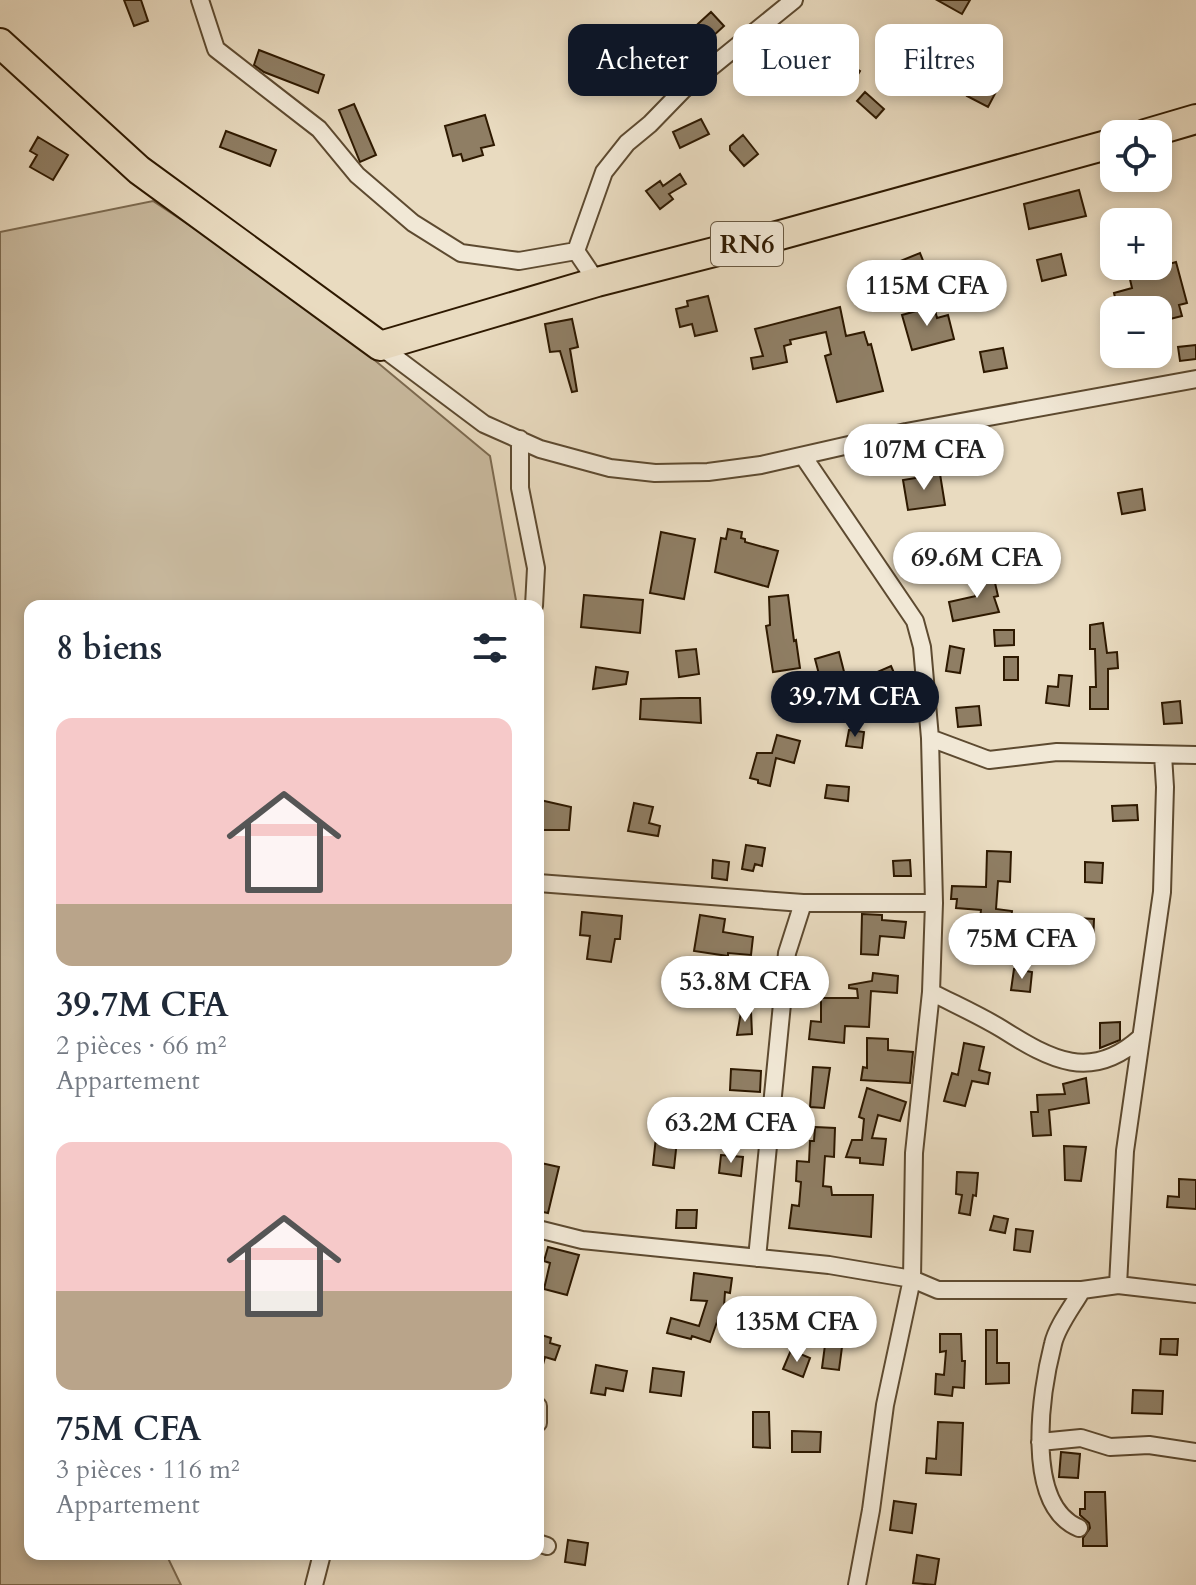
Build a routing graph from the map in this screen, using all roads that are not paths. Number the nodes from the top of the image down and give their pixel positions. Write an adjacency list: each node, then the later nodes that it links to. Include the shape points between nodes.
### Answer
1 (200, 0): 7 (street, via 216,49 319,129 357,175 413,223 461,253 519,261)
2 (794, 0): 7 (street, via 627,143 604,172)
3 (0, 43): 9 (highway, via 139,170)
4 (1196, 119): 5 (highway)
5 (1172, 126)
6 (1100, 147): 8 (highway, RN6)
7 (576, 251): 8 (street)
8 (597, 282): 9 (highway, RN6)
9 (380, 346): 11 (street, via 484,424)
10 (1196, 379): 12 (street)
11 (520, 439): 12 (street, via 610,468 655,473 708,472); 13 (street, via 520,488 536,568)
12 (803, 456): 14 (street, via 915,621)
13 (534, 600)
14 (930, 738): 15 (street, via 989,760 1057,752); 19 (street)
15 (1163, 755): 16 (street); 21 (street, via 1162,892)
16 (1196, 755)
17 (544, 883): 18 (street)
18 (803, 903): 19 (street); 23 (street, via 787,953)
19 (934, 903): 20 (street)
20 (931, 992): 21 (street, via 1026,1046 1072,1062 1099,1062); 24 (street, via 914,1153)
21 (1140, 1038): 25 (street, via 1125,1151)
22 (544, 1230): 23 (street, via 582,1240)
23 (757, 1258): 24 (street)
24 (912, 1279): 26 (street, via 938,1290); 33 (street, via 885,1405)
25 (1118, 1285): 26 (street); 27 (street)
26 (1082, 1290): 28 (street, via 1053,1341)
27 (1196, 1294)
28 (1040, 1442): 29 (street, via 1081,1438 1110,1447 1149,1445); 30 (street, via 1051,1503)
29 (1196, 1452)
30 (1079, 1528)
31 (320, 1560): 32 (street)
32 (314, 1585)
33 (857, 1585)

